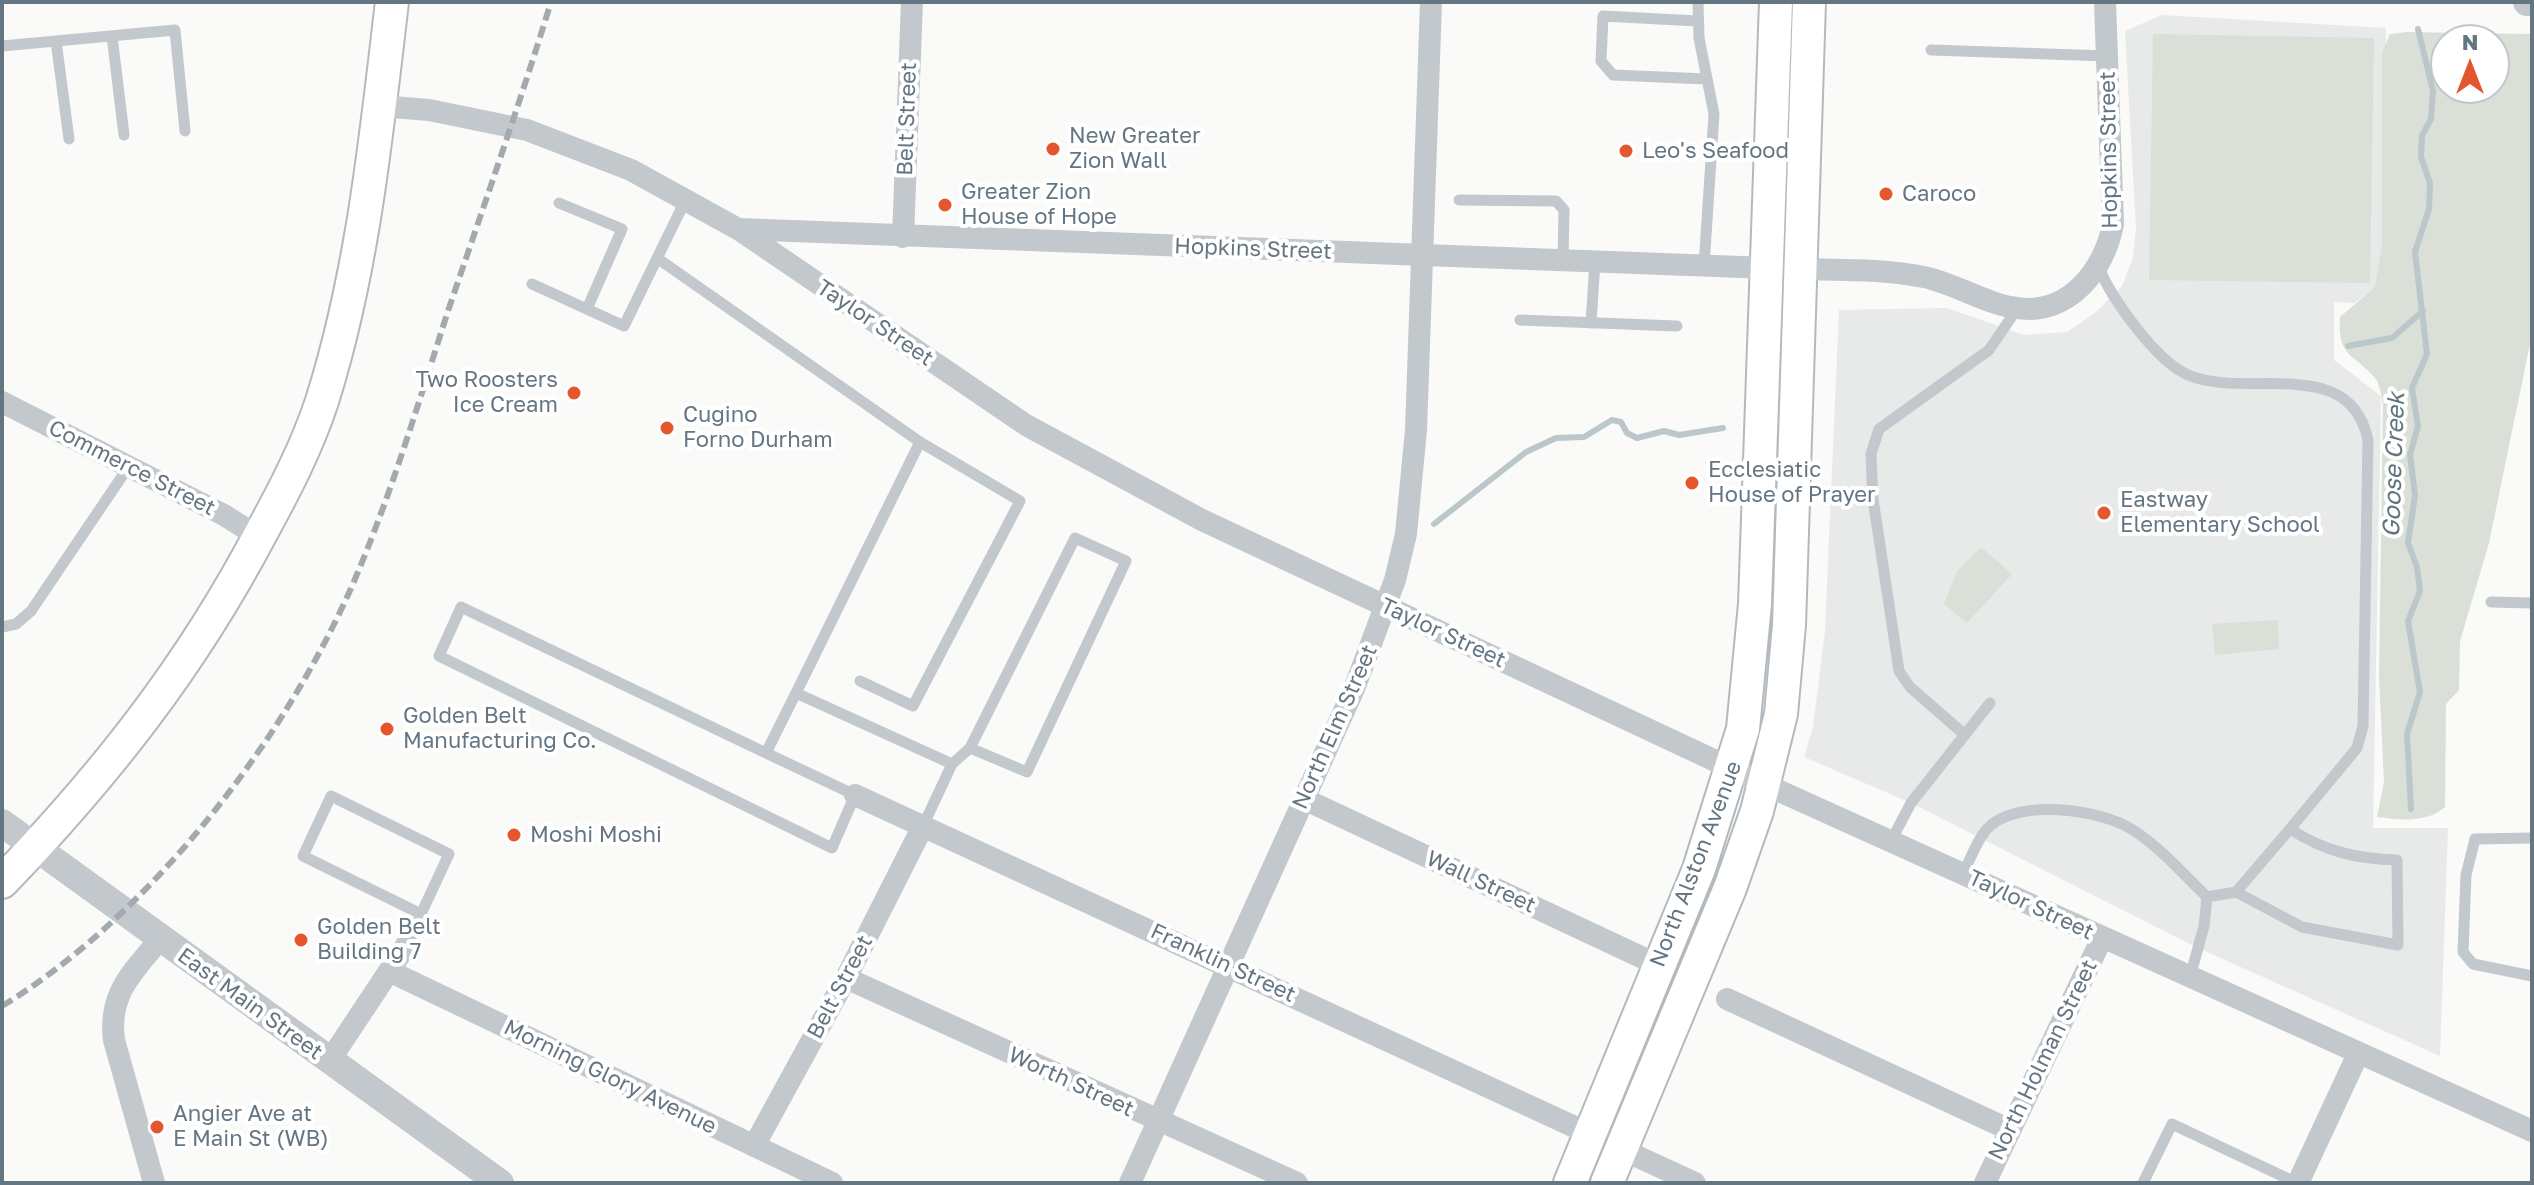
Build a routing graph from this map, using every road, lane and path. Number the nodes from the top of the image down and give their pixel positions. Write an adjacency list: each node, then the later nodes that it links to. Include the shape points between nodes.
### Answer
1 (392, 2): 15 (main road)
2 (912, 2): 23 (street, Belt Street)
3 (1431, 2): 24 (street, North Elm Street)
4 (1698, 2): 8 (lane)
5 (1776, 2): 29 (main road, North Alston Avenue)
6 (1809, 2): 31 (main road, North Alston Avenue)
7 (2105, 2): 13 (street, Hopkins Street)
8 (1697, 21): 14 (lane); 14 (lane, via 1603,16 1601,61 1613,75)
9 (112, 36): 10 (lane); 16 (lane, via 175,30); 17 (lane)
10 (56, 41): 11 (lane); 18 (lane)
11 (2, 46)
12 (1931, 50): 13 (lane)
13 (2107, 56): 30 (street, Hopkins Street, via 2113,224)
14 (1707, 79): 28 (lane, via 1714,114)
15 (380, 106): 19 (street, Taylor Street, via 527,130 631,170); 41 (main road, via 365,224 331,369 299,456)
16 (185, 131)
17 (124, 135)
18 (69, 139)
19 (686, 198): 22 (street, Taylor Street); 25 (lane)
20 (1459, 200): 26 (lane, via 1556,201 1564,210)
21 (559, 203): 33 (lane, via 622,229)
22 (738, 229): 23 (street, Hopkins Street); 44 (street, Taylor Street, via 1026,425 1202,520)
23 (903, 237): 24 (street, Hopkins Street)
24 (1421, 256): 26 (street, Hopkins Street); 44 (street, North Elm Street, via 1414,462 1402,553)
25 (657, 258): 33 (lane, via 624,326); 39 (lane)
26 (1563, 261): 27 (street, Hopkins Street)
27 (1595, 262): 28 (street, Hopkins Street); 36 (lane)
28 (1704, 266): 29 (street, Hopkins Street)
29 (1768, 268): 53 (main road, North Alston Avenue, via 1752,661)
30 (2099, 268): 34 (street, Hopkins Street, via 2064,299); 59 (lane, via 2143,334 2188,375 2222,384 2326,388 2346,399 2364,424 2368,440 2363,726 2357,748)
31 (1802, 269): 34 (street, Hopkins Street, via 1918,276); 54 (main road, North Alston Avenue, via 1788,641 1781,714)
32 (532, 284): 33 (lane)
33 (587, 309)
34 (2017, 309): 49 (lane, via 1989,350 1879,429 1871,454 1899,671)
35 (1520, 320): 36 (lane)
36 (1591, 323): 37 (lane)
37 (1677, 326)
38 (2, 402): 40 (street, Commerce Street)
39 (920, 442): 46 (lane, via 1020,501 913,706); 47 (lane)
40 (129, 466): 41 (street, Commerce Street); 45 (lane, via 31,611 16,624)
41 (259, 537): 62 (main road, via 205,633 154,708)
42 (2491, 602): 43 (lane)
43 (2532, 603)
44 (1386, 606): 53 (street, Taylor Street); 56 (street, North Elm Street)
45 (2, 627)
46 (860, 681)
47 (796, 693): 51 (lane); 52 (lane)
48 (1990, 703): 49 (lane)
49 (1965, 735): 61 (lane, via 1900,817)
50 (970, 748): 50 (lane, via 1075,538 1126,561 1027,772); 52 (lane)
51 (766, 753): 55 (lane); 55 (lane, via 461,607 439,656 832,848)
52 (952, 764): 58 (lane)
53 (1733, 769): 54 (street, Taylor Street); 72 (main road, North Alston Avenue)
54 (1766, 784): 61 (street, Taylor Street); 85 (main road, North Alston Avenue, via 1739,864)
55 (855, 795): 58 (street, Franklin Street)
56 (1304, 799): 71 (street, North Elm Street); 72 (street, Wall Street)
57 (2, 823): 62 (street, East Main Street)
58 (923, 826): 71 (street, Franklin Street); 75 (street, Belt Street)
59 (2290, 829): 65 (lane); 65 (lane, via 2317,847 2397,860 2398,945 2302,927)
60 (2532, 838): 74 (lane, via 2475,839 2466,875 2463,952 2473,964)
61 (1891, 841): 63 (street, Taylor Street)
62 (35, 847): 64 (main road); 69 (street, East Main Street)
63 (1963, 874): 66 (lane, via 1987,828 2030,810 2081,812 2110,817 2134,831); 68 (street, Taylor Street)
64 (2, 882)
65 (2236, 892): 66 (lane)
66 (2207, 897): 76 (lane)
67 (421, 914): 67 (lane, via 303,856 331,796 449,854); 70 (lane)
68 (2102, 938): 76 (street, Taylor Street); 81 (street, North Holman Street)
69 (160, 939): 79 (street, East Main Street); 86 (street, via 121,990 111,1017)
70 (407, 944): 73 (street)
71 (1229, 965): 80 (street, North Elm Street); 83 (street, Franklin Street)
72 (1658, 965): 83 (main road, North Alston Avenue)
73 (389, 971): 79 (street); 84 (street, Morning Glory Avenue)
74 (2532, 976)
75 (846, 978): 80 (street, Worth Street); 84 (street, Belt Street)
76 (2190, 978): 78 (street, Taylor Street)
77 (1727, 999): 81 (street)
78 (2358, 1054): 82 (street, Taylor Street); 96 (street)
79 (330, 1060): 87 (street, East Main Street)
80 (1159, 1121): 89 (street, North Elm Street); 90 (street, Worth Street)
81 (2010, 1130): 94 (street, North Holman Street)
82 (2532, 1131)
83 (1590, 1134): 91 (main road, North Alston Avenue)
84 (754, 1146): 88 (street, Morning Glory Avenue)
85 (1621, 1149): 92 (main road, North Alston Avenue); 93 (street)
86 (154, 1183)
87 (500, 1183)
88 (832, 1183)
89 (1130, 1183)
90 (1297, 1183)
91 (1570, 1183)
92 (1607, 1183)
93 (1695, 1183)
94 (1985, 1183)
95 (2143, 1183): 96 (lane, via 2172,1124)
96 (2298, 1183)

